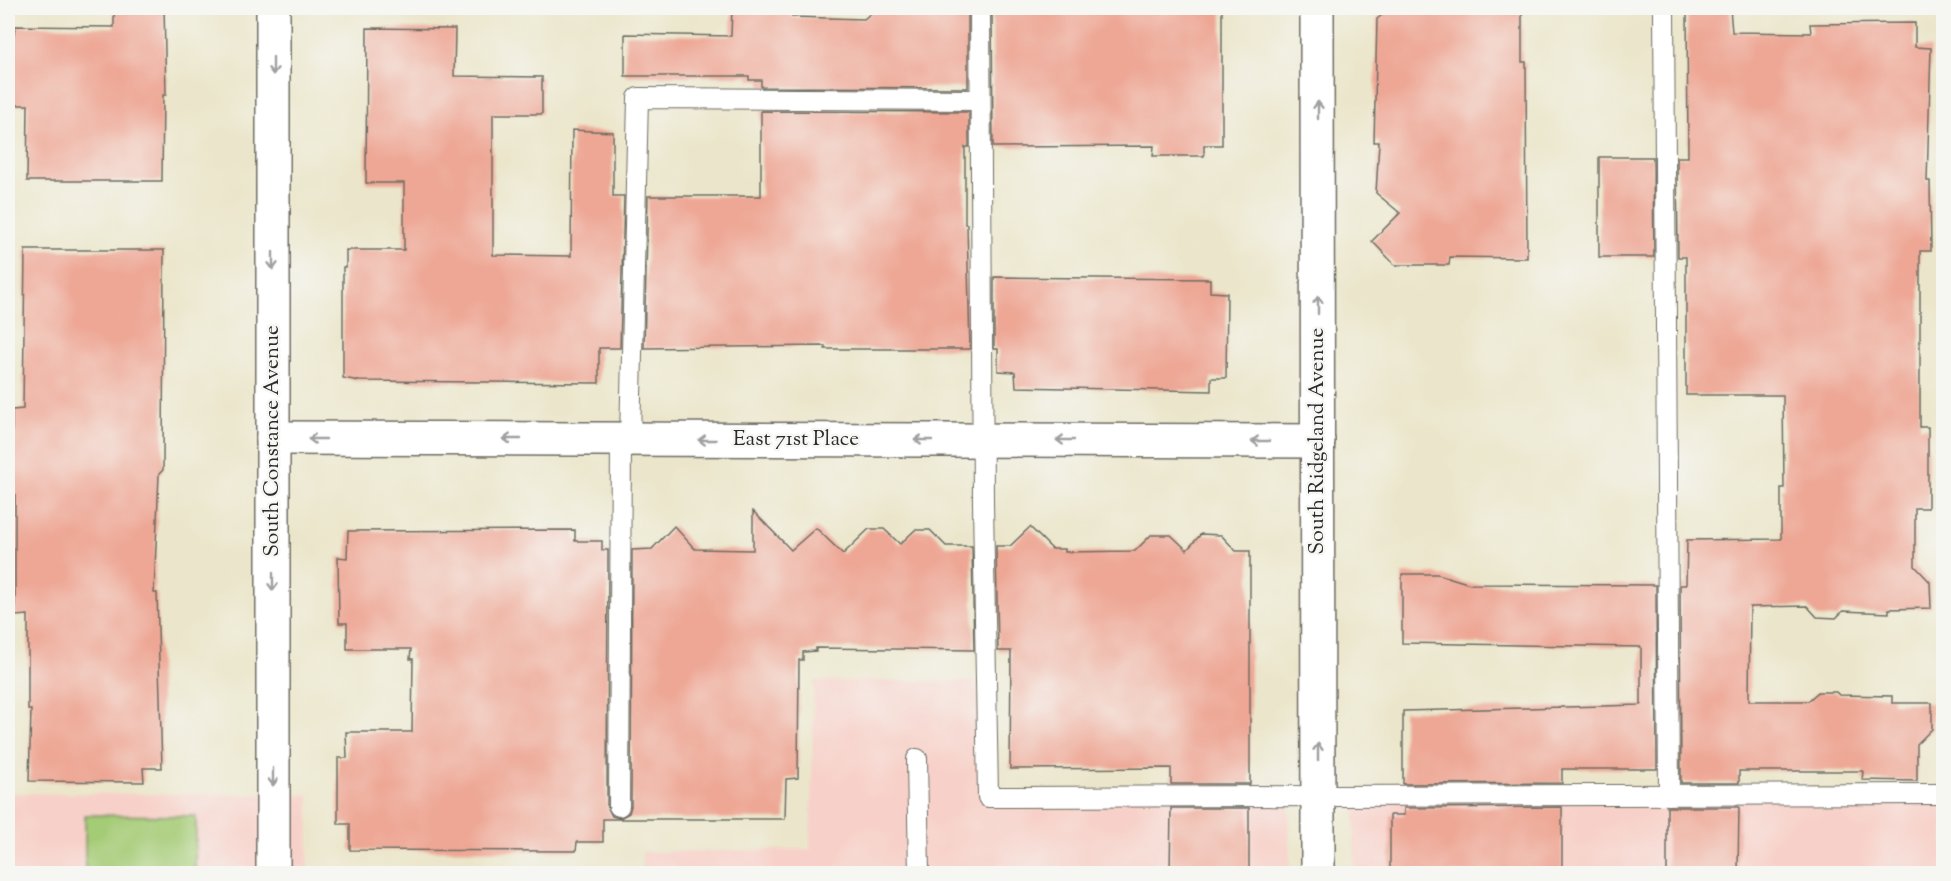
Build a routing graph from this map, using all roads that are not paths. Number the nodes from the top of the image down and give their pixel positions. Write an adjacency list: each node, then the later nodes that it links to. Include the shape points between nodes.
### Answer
1 (273, 8): 6 (street, South Constance Avenue, one-way to 6)
2 (980, 8): 5 (lane)
3 (1317, 8): 9 (street, South Ridgeland Avenue, one-way to 3)
4 (1665, 8): 12 (lane)
5 (980, 100): 7 (lane, via 638,98); 8 (lane)
6 (273, 438): 7 (street, East 71st Place, one-way to 6); 15 (street, South Constance Avenue, one-way to 15)
7 (626, 439): 8 (street, East 71st Place, one-way to 7); 14 (lane)
8 (982, 440): 9 (street, East 71st Place, one-way to 8); 13 (lane, via 988,797)
9 (1318, 441): 13 (street, South Ridgeland Avenue, one-way to 9)
10 (917, 759): 16 (lane)
11 (1944, 794): 12 (lane)
12 (1669, 795): 13 (lane)
13 (1318, 796): 17 (street, South Ridgeland Avenue)
14 (619, 806)
15 (273, 873)
16 (919, 873)
17 (1318, 873)

